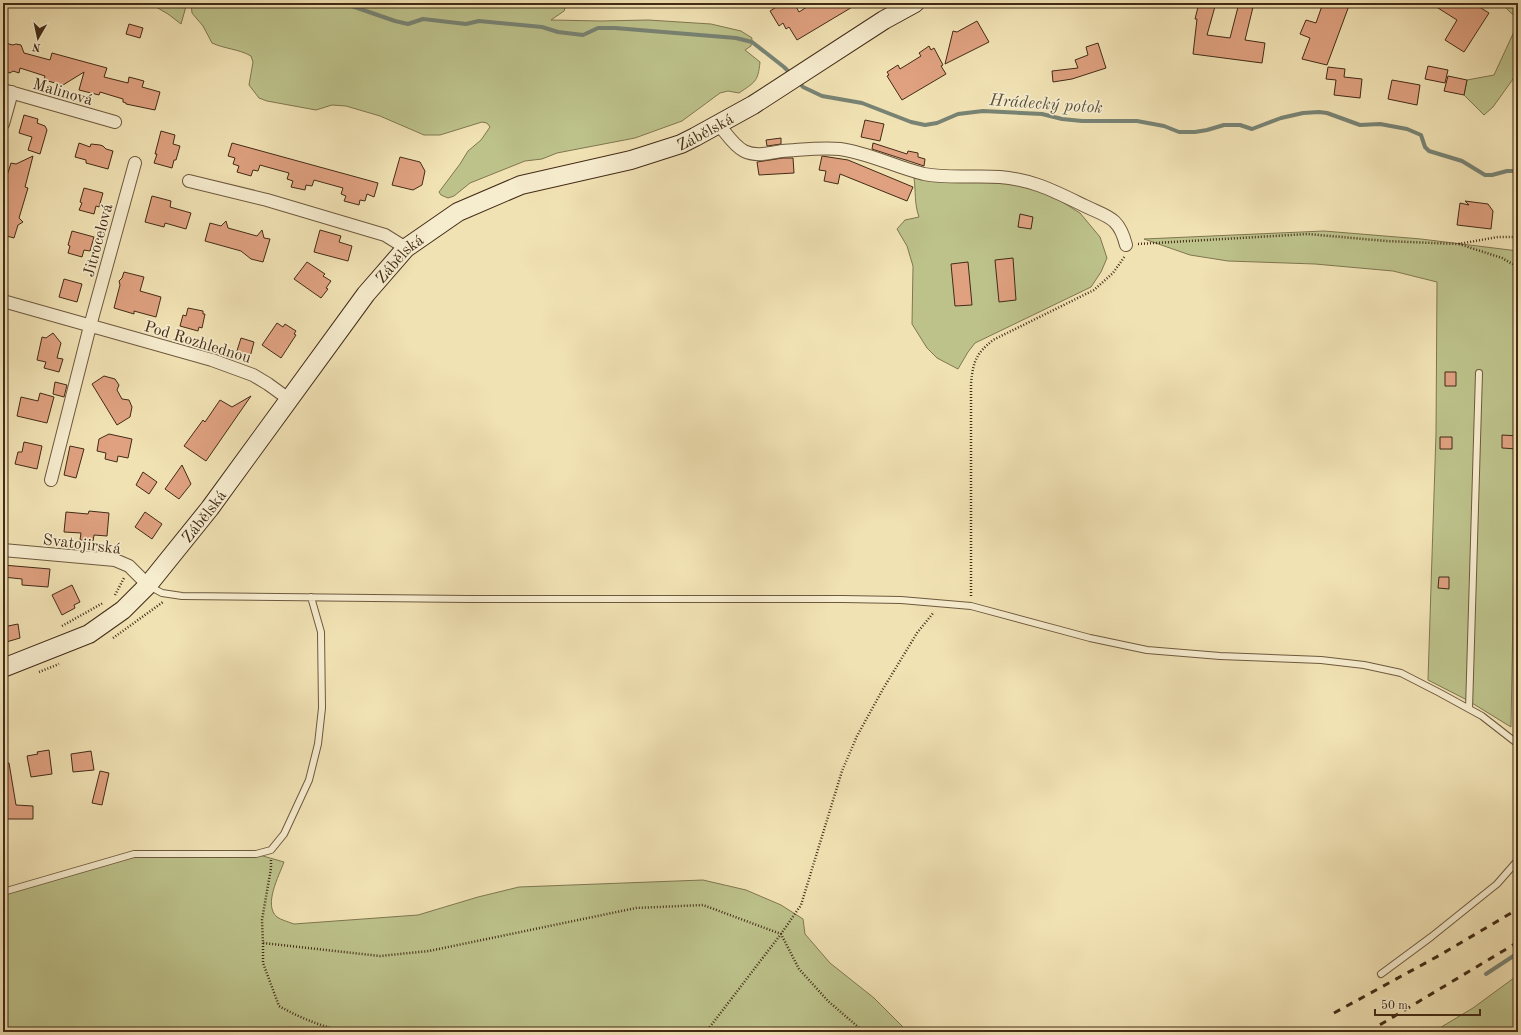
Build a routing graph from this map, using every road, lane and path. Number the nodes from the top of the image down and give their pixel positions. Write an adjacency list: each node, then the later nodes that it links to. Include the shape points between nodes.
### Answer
1 (915, 3): 5 (main road, Zábělská)
2 (7, 91): 3 (street, Malinová); 4 (street)
3 (115, 122)
4 (3, 124)
5 (719, 125): 10 (street, via 742,151 753,154 839,149 858,152 925,174 998,177 1044,186 1115,220 1123,232); 11 (main road, Zábělská, via 681,144 631,160 521,186 494,196 458,212)
6 (135, 163): 14 (street, Jitrocelová)
7 (189, 181): 11 (street, via 267,200 385,234)
8 (1518, 237): 9 (path, via 1498,237)
9 (1458, 244): 10 (path, via 1308,234); 12 (path, via 1502,258)
10 (1126, 245): 25 (path, via 1123,260 1094,290 993,340 981,350 975,360 971,384)
11 (406, 248): 16 (main road, Zábělská, via 366,294)
12 (1518, 266)
13 (3, 302): 14 (street, Pod Rozhlednou)
14 (90, 326): 16 (street, Pod Rozhlednou, via 212,360 253,376); 17 (street)
15 (1479, 373): 28 (lane)
16 (290, 400): 20 (main road, Zábělská, via 210,508)
17 (52, 480)
18 (3, 550): 19 (street, Svatojirská, via 115,560)
19 (130, 566): 20 (street, Svatojirská); 21 (path)
20 (148, 585): 22 (lane, via 162,593 182,596); 27 (main road, Zábělská, via 123,610 89,634)
21 (114, 597)
22 (311, 597): 24 (lane, via 843,599); 30 (lane, via 321,632 322,708 318,744 309,780 284,834)
23 (108, 600): 26 (path)
24 (941, 603): 25 (lane); 33 (path, via 917,633 857,736 842,771 800,905)
25 (971, 606): 28 (lane, via 1090,638 1147,650 1321,660 1364,665 1401,673)
26 (61, 627)
27 (3, 668)
28 (1469, 709): 29 (lane)
29 (1518, 744)
30 (271, 850): 32 (lane, via 256,854 134,854); 34 (path, via 271,868 262,920)
31 (1518, 860): 35 (lane, via 1497,884)
32 (3, 892)
33 (781, 934): 34 (path, via 703,905 636,908 429,951 380,956); 37 (path); 38 (path, via 799,969 828,1001)
34 (263, 943): 36 (path, via 263,963 279,1006 321,1026)
35 (1381, 974)
36 (345, 1032)
37 (706, 1032)
38 (864, 1032)

